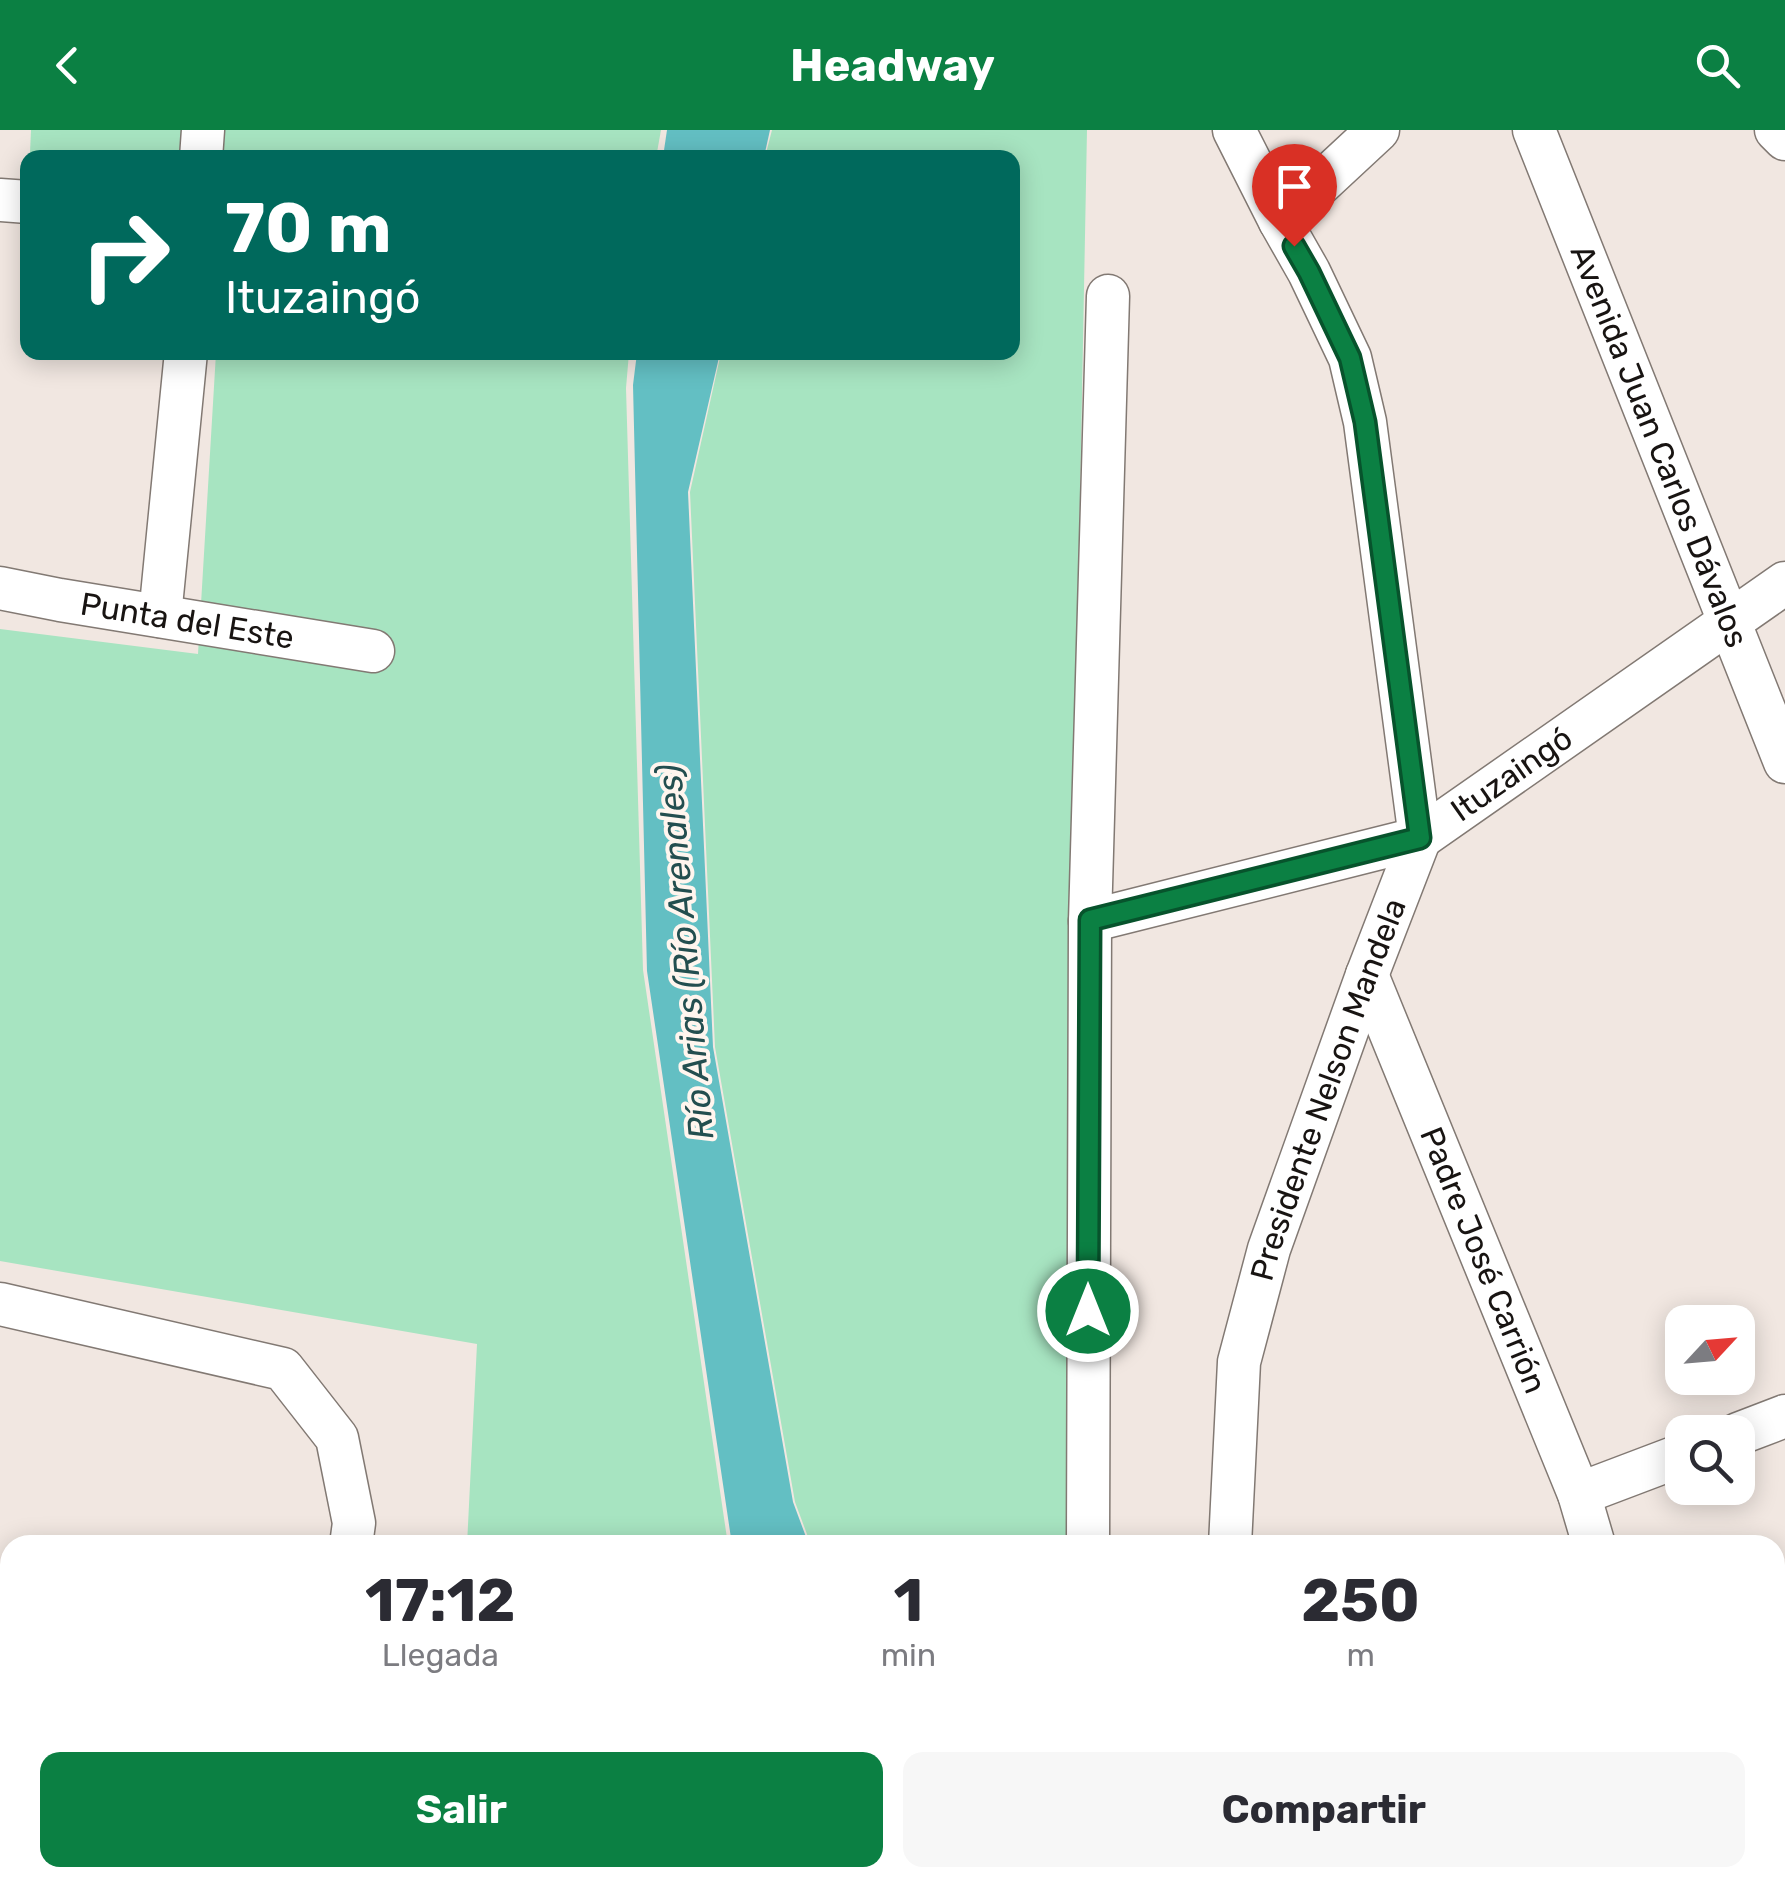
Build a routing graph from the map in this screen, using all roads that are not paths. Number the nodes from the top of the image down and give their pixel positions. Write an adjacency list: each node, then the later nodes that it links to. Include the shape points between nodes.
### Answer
1 (1234, 130): 6 (street, Presidente Nelson Mandela)
2 (1378, 130): 6 (street)
3 (1534, 130): 12 (street, Avenida Juan Carlos Dávalos)
4 (1776, 130): 5 (street)
5 (1785, 138)
6 (1280, 221): 15 (street, Presidente Nelson Mandela, via 1350,358 1358,390)
7 (1108, 296): 16 (street)
8 (185, 360): 11 (street)
9 (1785, 583): 12 (street, Ituzaingó)
10 (0, 588): 11 (street, Punta del Este)
11 (160, 616): 13 (street, Punta del Este)
12 (1729, 623): 14 (street, Avenida Juan Carlos Dávalos); 15 (street, Ituzaingó)
13 (373, 651)
14 (1785, 762)
15 (1420, 838): 16 (street, Ituzaingó); 17 (street, Presidente Nelson Mandela)
16 (1090, 920): 24 (street)
17 (1367, 975): 22 (street, Padre José Carrión); 25 (street, Presidente Nelson Mandela, via 1269,1249 1239,1362)
18 (0, 1304): 23 (street, via 282,1369 337,1438)
19 (1785, 1416): 20 (street)
20 (1755, 1427)
21 (1665, 1461): 22 (street)
22 (1579, 1494): 26 (street, Padre José Carrión)
23 (352, 1535)
24 (1088, 1535)
25 (1230, 1535)
26 (1591, 1535)

